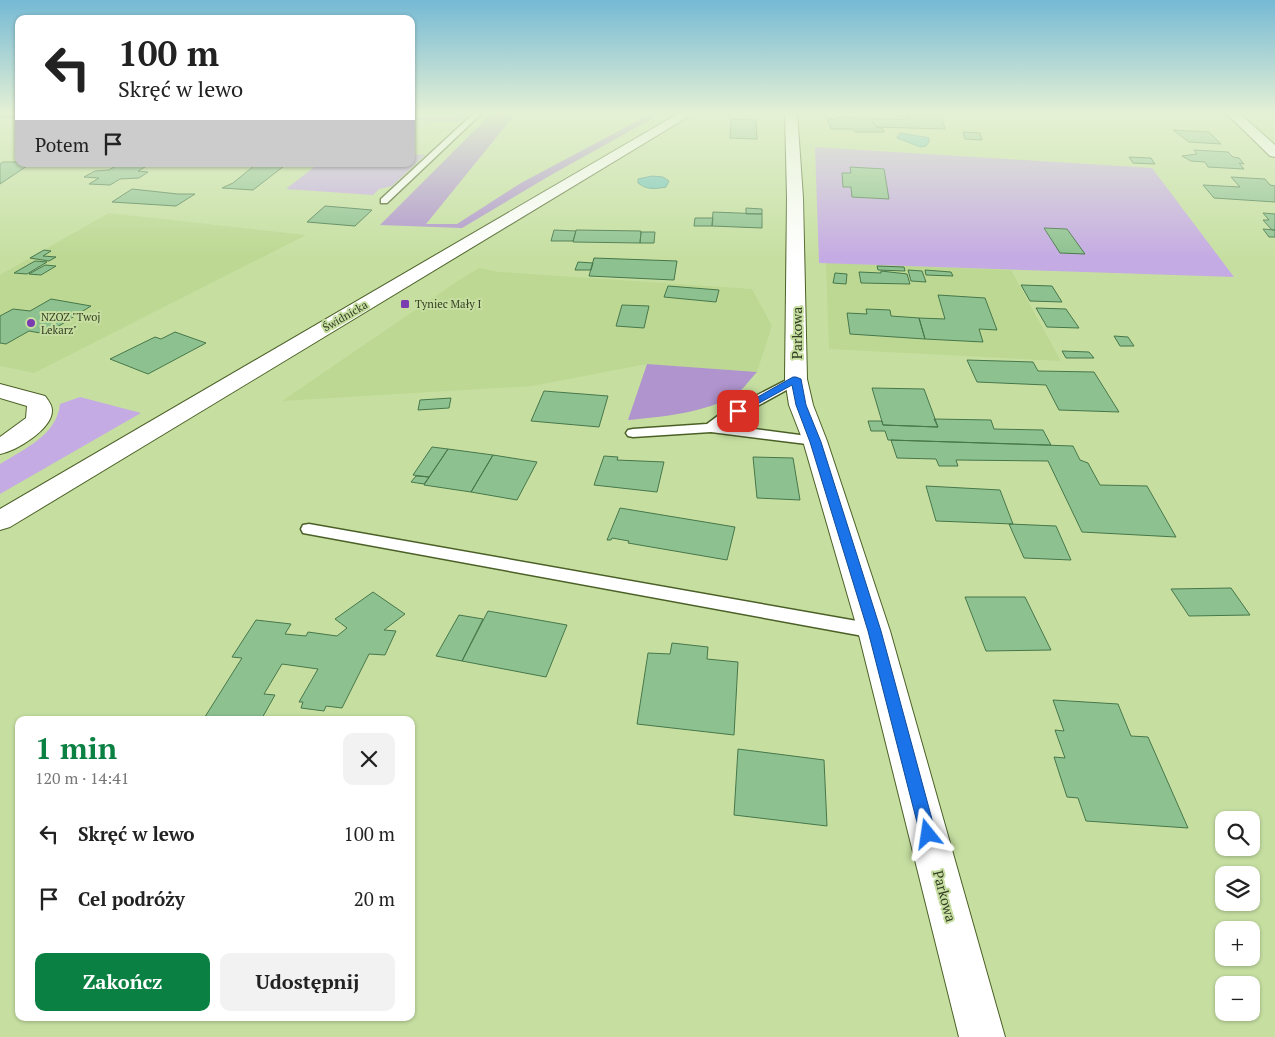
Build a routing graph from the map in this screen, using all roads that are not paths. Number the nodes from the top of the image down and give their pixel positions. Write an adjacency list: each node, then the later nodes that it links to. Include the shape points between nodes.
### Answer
1 (427, 160): 4 (lane)
2 (608, 160): 11 (street, Świdnicka)
3 (793, 160): 5 (street, Parkowa)
4 (384, 201)
5 (796, 379): 7 (lane, via 724,418); 9 (street, Parkowa, via 801,405)
6 (0, 391): 10 (street, via 37,401 41,412 30,428)
7 (712, 428): 8 (lane); 9 (lane)
8 (633, 433)
9 (816, 442): 13 (street, Parkowa)
10 (0, 447)
11 (0, 521)
12 (309, 529): 13 (lane)
13 (874, 631): 14 (street, Parkowa)
14 (982, 1037)

